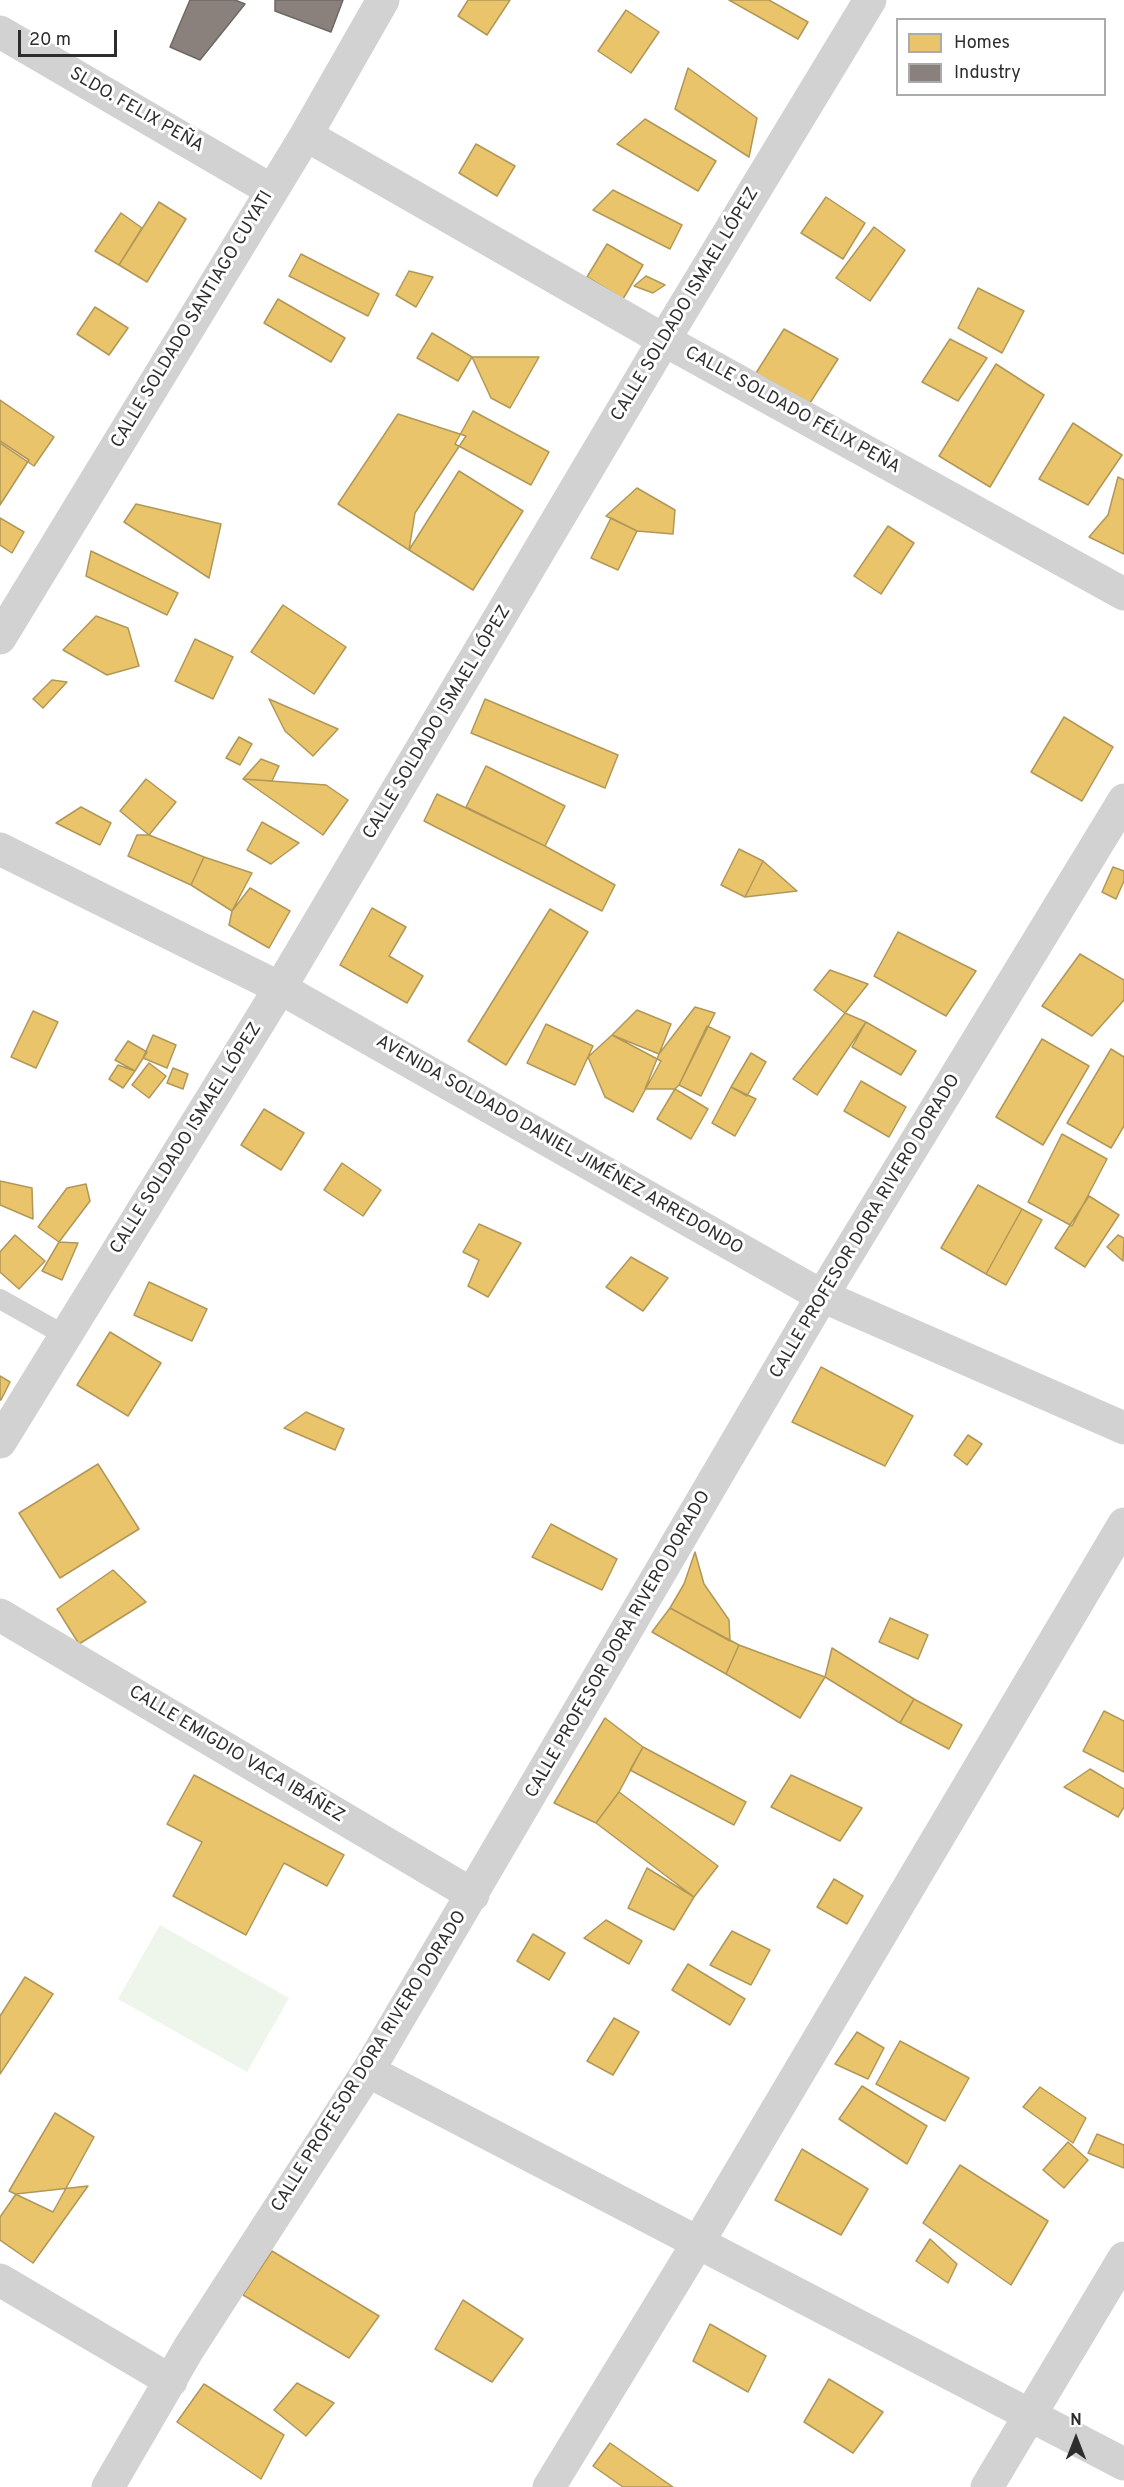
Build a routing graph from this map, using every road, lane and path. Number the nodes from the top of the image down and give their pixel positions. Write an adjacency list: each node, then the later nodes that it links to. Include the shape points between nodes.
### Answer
1 (383, 0): 4 (street, CALLE SOLDADO SANTIAGO CUYATI)
2 (870, 0): 6 (street, CALLE SOLDADO ISMAEL LÓPEZ)
3 (0, 32): 5 (street, SLDO. FELIX PEÑA)
4 (306, 135): 5 (street, CALLE SOLDADO SANTIAGO CUYATI); 6 (street, CALLE SOLDADO FÉLIX PEÑA)
5 (272, 189): 8 (street, CALLE SOLDADO SANTIAGO CUYATI)
6 (664, 340): 7 (street, CALLE SOLDADO FÉLIX PEÑA); 11 (street, CALLE SOLDADO ISMAEL LÓPEZ)
7 (1124, 594)
8 (0, 638)
9 (1124, 800): 12 (street, CALLE PROFESOR DORA RIVERO DORADO)
10 (0, 849): 11 (street, AVENIDA SOLDADO DANIEL JIMÉNEZ ARREDONDO)
11 (280, 988): 12 (street, AVENIDA SOLDADO DANIEL JIMÉNEZ ARREDONDO); 14 (street, CALLE SOLDADO ISMAEL LÓPEZ)
12 (822, 1296): 15 (street, AVENIDA SOLDADO DANIEL JIMÉNEZ ARREDONDO); 19 (street, CALLE PROFESOR DORA RIVERO DORADO)
13 (0, 1299): 14 (lane)
14 (66, 1336): 16 (street, CALLE SOLDADO ISMAEL LÓPEZ)
15 (1124, 1428)
16 (0, 1442)
17 (1124, 1524): 21 (street)
18 (0, 1615): 19 (street, CALLE EMIGDIO VACA IBÁÑEZ)
19 (473, 1895): 20 (street, CALLE PROFESOR DORA RIVERO DORADO)
20 (368, 2070): 21 (street); 24 (street, CALLE PROFESOR DORA RIVERO DORADO)
21 (699, 2241): 25 (street); 28 (street)
22 (1124, 2258): 25 (street)
23 (0, 2280): 24 (street)
24 (171, 2380): 27 (street, CALLE PROFESOR DORA RIVERO DORADO)
25 (1030, 2415): 26 (street); 29 (street)
26 (1124, 2464)
27 (108, 2487)
28 (549, 2487)
29 (987, 2487)

